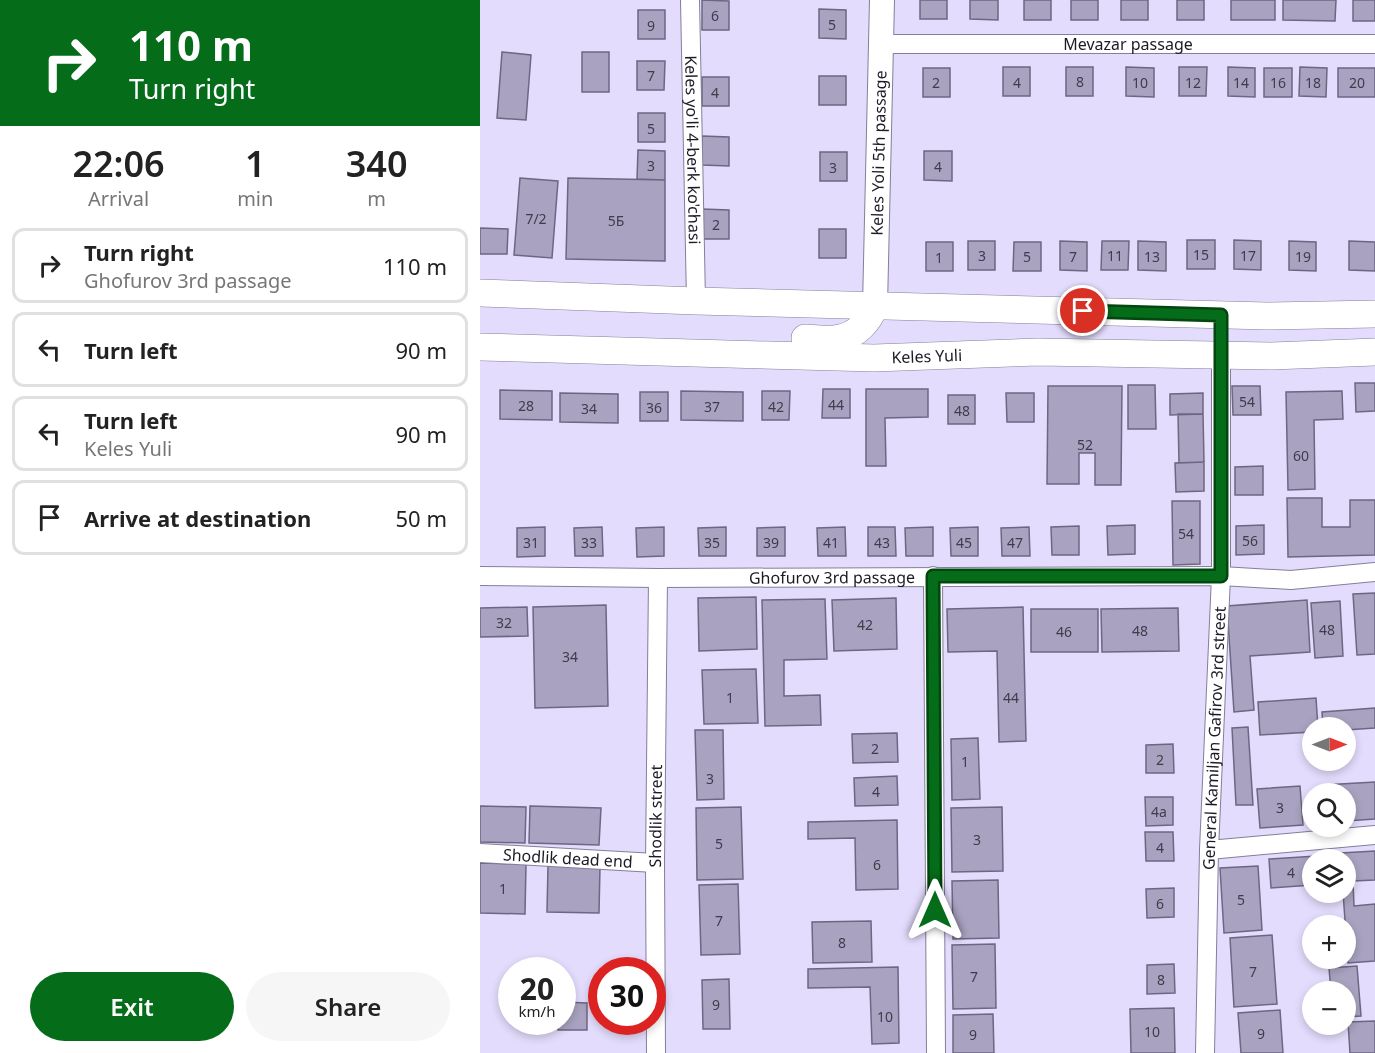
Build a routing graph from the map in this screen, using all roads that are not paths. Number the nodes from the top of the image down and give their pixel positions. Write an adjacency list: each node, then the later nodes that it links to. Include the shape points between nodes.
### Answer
1 (690, 0): 7 (street, Keles yo'li 4-berk ko'chasi)
2 (882, 0): 3 (main road, Keles Yoli 5th passage)
3 (882, 44): 4 (street, Mevazаr passage); 8 (main road, Keles Yoli 5th passage)
4 (1375, 44)
5 (480, 293): 6 (main road)
6 (587, 297): 7 (main road); 9 (main road)
7 (696, 301): 8 (main road)
8 (875, 306): 11 (main road); 12 (main road, via 865,324 839,339 604,333)
9 (480, 308)
10 (1375, 314): 11 (main road)
11 (1221, 315): 15 (main road, General Kamiljan Gafirov 3rd street)
12 (480, 339)
13 (480, 347): 15 (main road, Keles Yuli, via 874,358 1038,352)
14 (1375, 352): 15 (main road, Keles Yuli)
15 (1221, 356): 19 (street, General Kamiljan Gafirov 3rd street)
16 (1375, 572): 19 (street, Ghofurov 3rd passage, via 1291,580)
17 (480, 576): 20 (street, Ghofurov 3rd passage)
18 (933, 576): 19 (street, Ghofurov 3rd passage); 20 (street, Ghofurov 3rd passage); 26 (street)
19 (1221, 576): 22 (street, General Kamiljan Gafirov 3rd street)
20 (658, 578): 24 (street, Shodlik street)
21 (1375, 835): 22 (street)
22 (1209, 850): 27 (street, General Kamiljan Gafirov 3rd street)
23 (480, 853): 24 (street, Shodlik dead end)
24 (655, 863): 25 (street, Shodlik street)
25 (656, 1053)
26 (936, 1053)
27 (1205, 1053)

